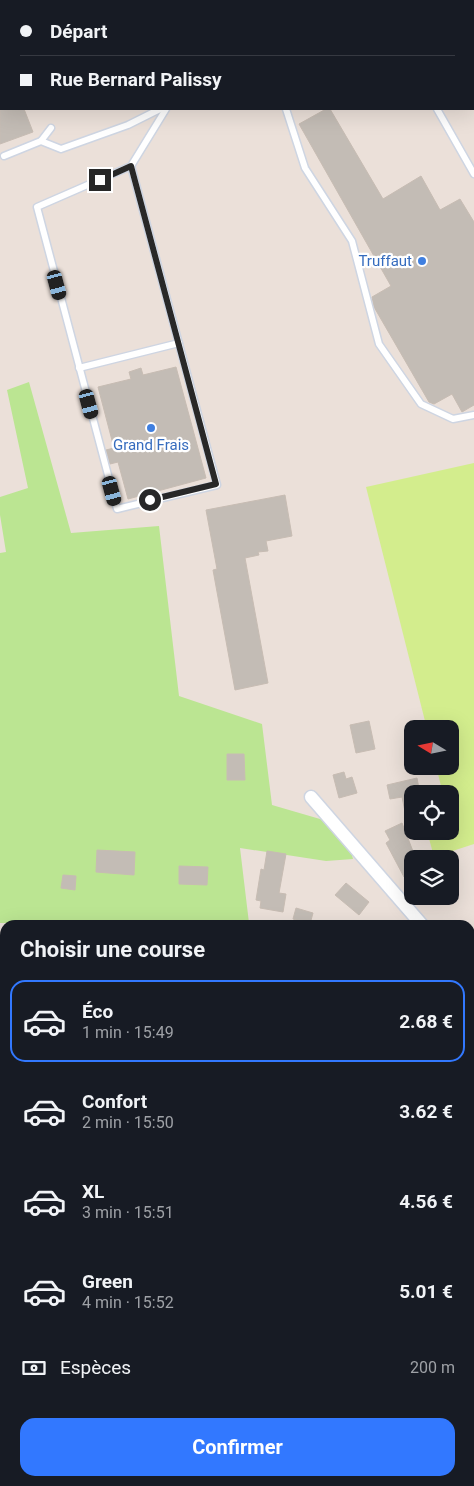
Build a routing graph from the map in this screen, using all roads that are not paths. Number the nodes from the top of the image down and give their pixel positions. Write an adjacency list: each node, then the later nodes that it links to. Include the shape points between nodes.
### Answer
1 (158, 110): 6 (lane, via 128,126 62,149)
2 (165, 110): 8 (lane)
3 (286, 110): 12 (lane, via 305,168 352,242 379,344 421,404 453,419)
4 (438, 110): 9 (lane)
5 (51, 128): 6 (lane)
6 (41, 141): 7 (lane)
7 (4, 156)
8 (131, 166): 10 (lane); 11 (lane, via 37,207)
9 (474, 174)
10 (179, 344): 11 (lane); 11 (lane, via 216,484 117,508)
11 (79, 368)
12 (474, 415)
13 (311, 797): 14 (street)
14 (418, 920)

